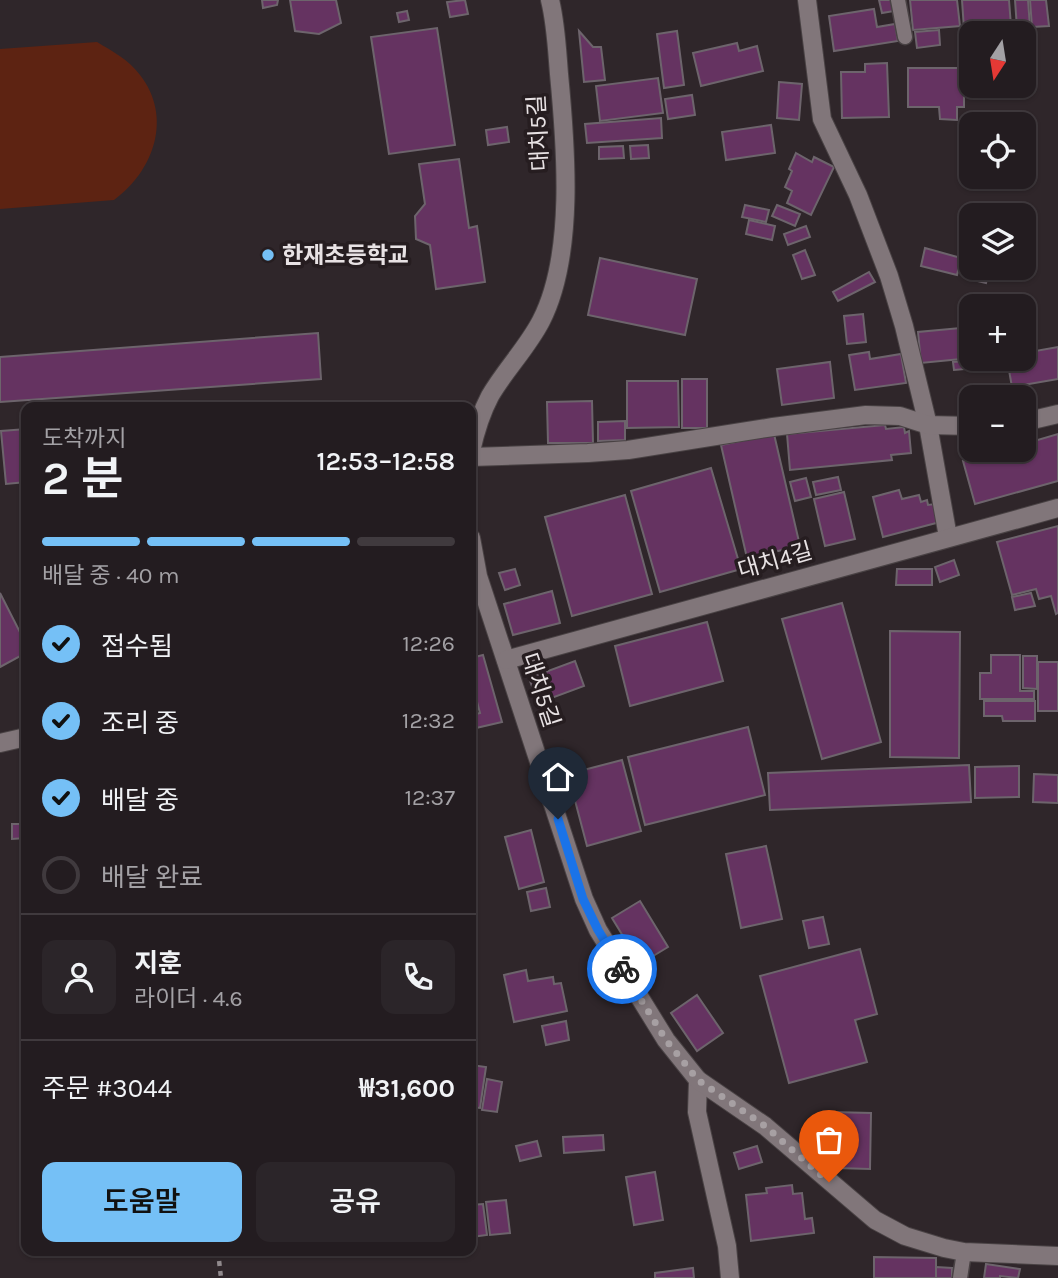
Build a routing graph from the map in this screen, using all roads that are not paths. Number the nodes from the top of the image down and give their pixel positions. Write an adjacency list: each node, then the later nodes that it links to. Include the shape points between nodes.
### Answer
1 (550, 0): 9 (street, 대치5길, via 565,167 558,272 540,321 490,396)
2 (807, 0): 7 (street, via 822,119 889,276)
3 (898, 0): 4 (lane)
4 (905, 37)
5 (1058, 414): 6 (street)
6 (1036, 419)
7 (928, 425): 8 (street); 10 (street, via 900,416 866,415 628,450); 12 (street)
8 (959, 426)
9 (476, 430)
10 (476, 457)
11 (1058, 508): 12 (street, 대치4길)
12 (948, 537): 15 (street, 대치4길)
13 (476, 565): 14 (street, 대치5길)
14 (478, 598): 15 (street, 대치5길)
15 (506, 660): 18 (street, 대치5길, via 583,899 666,1040)
16 (21, 738): 17 (street)
17 (0, 743)
18 (698, 1080): 19 (street, 대치5길, via 765,1126 874,1220 905,1236); 21 (street, via 697,1112)
19 (964, 1252): 20 (street, 대치5길); 22 (lane)
20 (1058, 1256)
21 (730, 1278)
22 (960, 1278)

